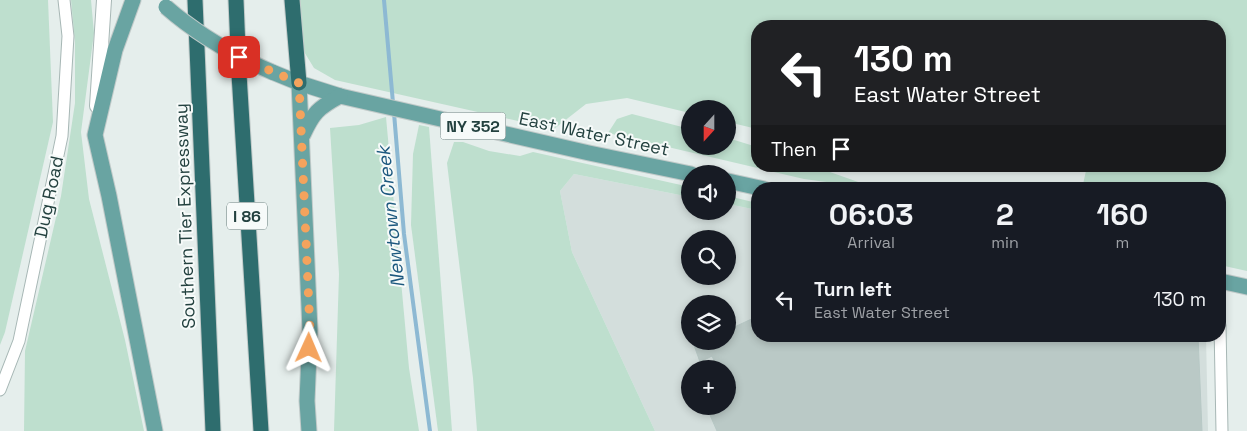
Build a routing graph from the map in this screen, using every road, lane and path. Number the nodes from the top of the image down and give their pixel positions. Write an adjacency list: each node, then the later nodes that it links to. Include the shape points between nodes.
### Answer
1 (64, 0): 18 (street, Dug Road, via 68,36 62,136 19,341)
2 (104, 0): 10 (street)
3 (133, 0): 10 (main road, via 115,50)
4 (195, 0): 20 (highway, Southern Tier Expressway / I 86)
5 (236, 0): 21 (highway, I 86)
6 (292, 0): 8 (highway)
7 (163, 4): 8 (main road, East Water Street / NY 352, bridge, via 188,26 228,52)
8 (299, 83): 9 (main road, East Water Street / NY 352); 11 (main road)
9 (340, 96): 11 (main road, via 320,107); 12 (main road, East Water Street / NY 352)
10 (95, 135): 19 (main road)
11 (302, 137): 22 (main road, via 310,330 307,401)
12 (681, 172)
13 (736, 183): 14 (main road)
14 (751, 186)
15 (1226, 283): 16 (main road)
16 (1247, 287)
17 (1220, 342): 23 (street)
18 (0, 390)
19 (155, 431)
20 (213, 431)
21 (261, 431)
22 (310, 431)
23 (1222, 431)

